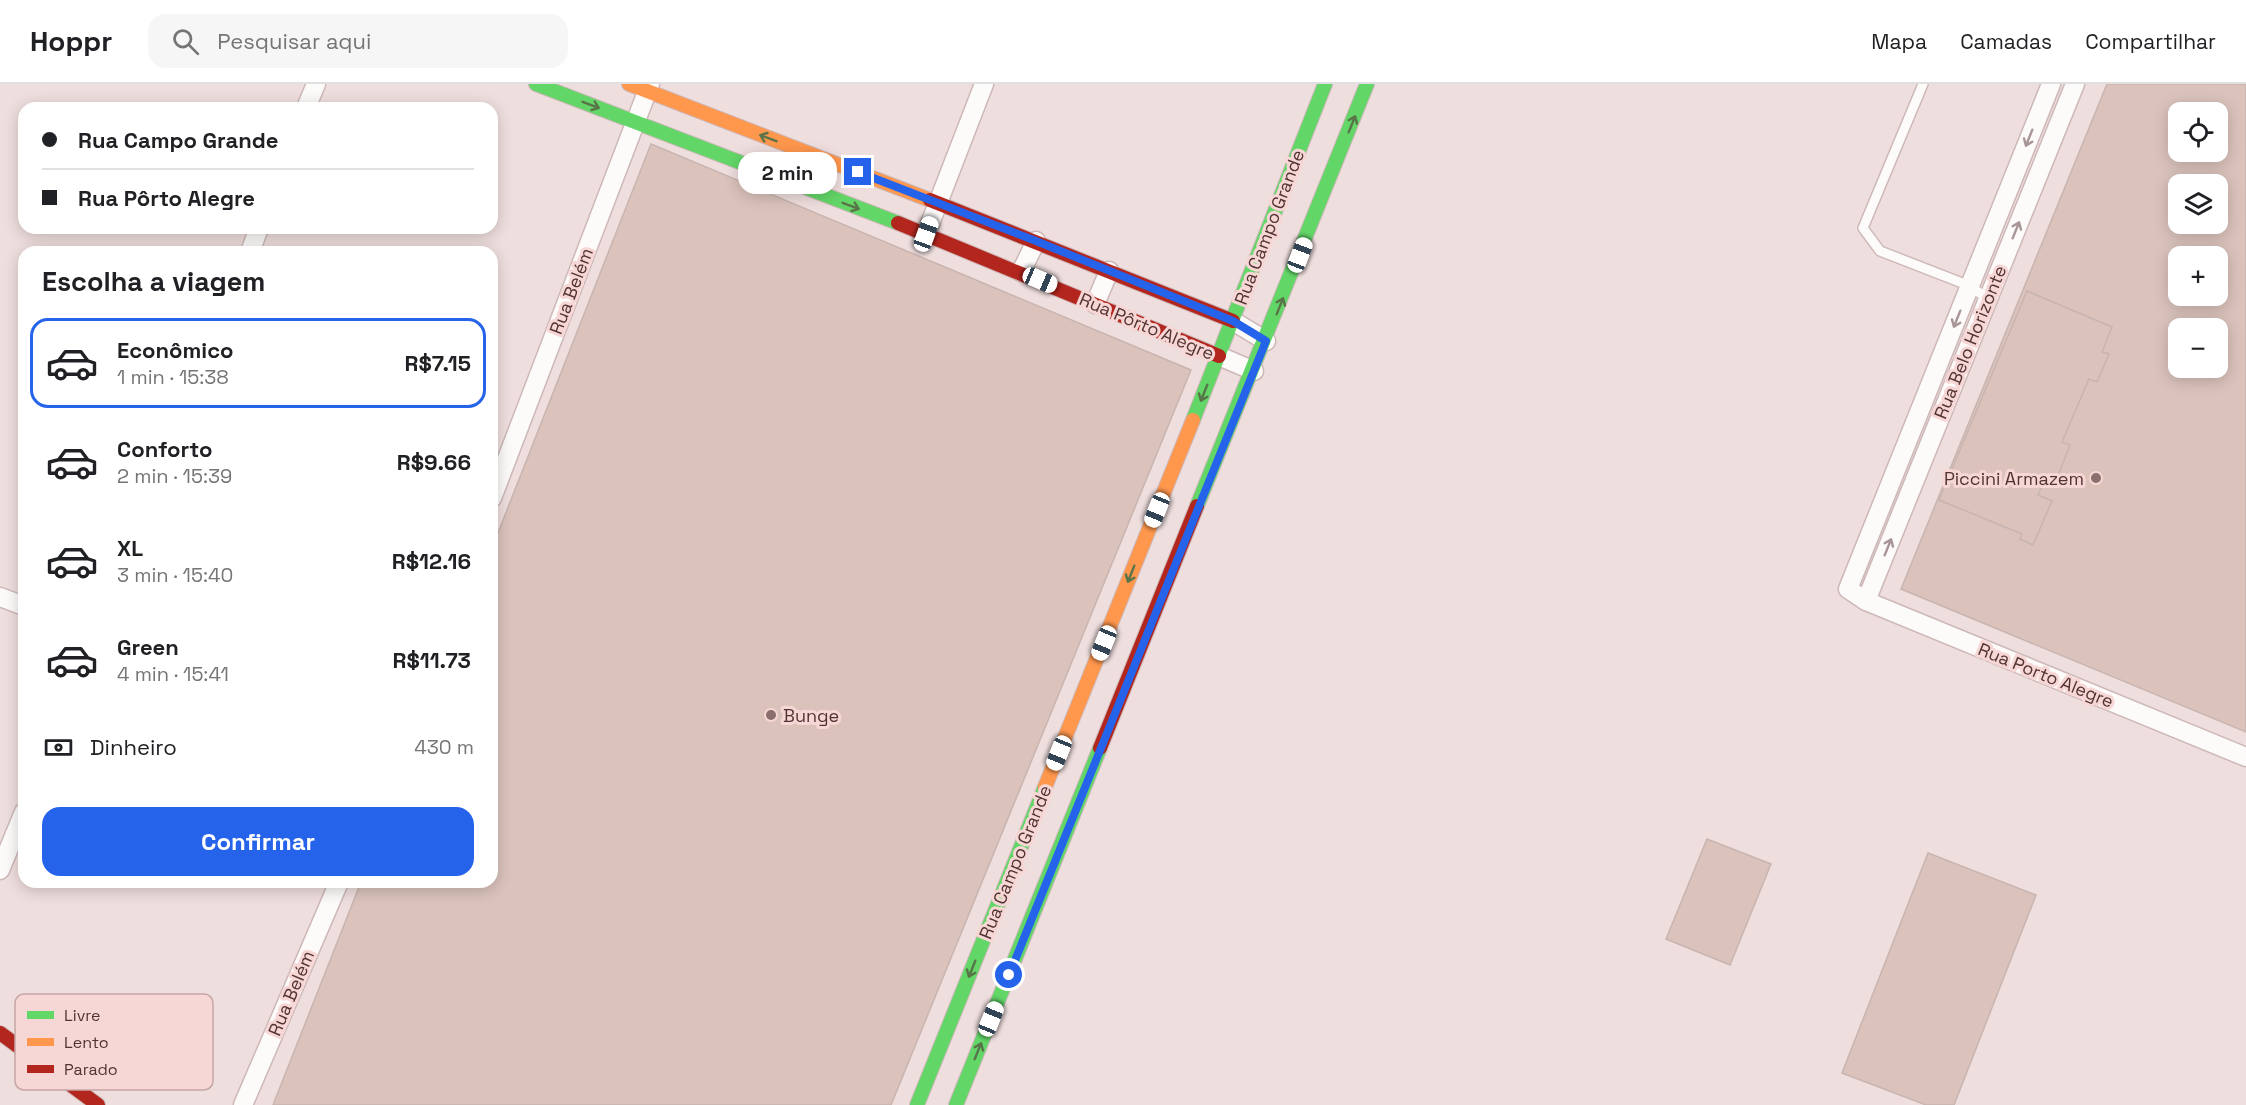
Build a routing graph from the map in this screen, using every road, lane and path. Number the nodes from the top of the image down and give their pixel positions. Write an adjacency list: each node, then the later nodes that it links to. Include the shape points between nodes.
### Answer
1 (316, 84): 11 (street)
2 (536, 84): 12 (street, Rua Pôrto Alegre, one-way to 12)
3 (629, 84): 10 (street, Rua Pôrto Alegre)
4 (984, 84): 15 (street)
5 (1325, 84): 23 (street, Rua Campo Grande)
6 (1367, 84): 24 (street, Rua Campo Grande, one-way to 6)
7 (1923, 84): 20 (lane, via 1863,228 1880,251)
8 (2051, 84): 20 (street, Rua Belo Horizonte, one-way to 20)
9 (2074, 84): 21 (street, Rua Belo Horizonte, one-way to 9)
10 (649, 87): 12 (street, Rua Belém); 13 (street, Rua Pôrto Alegre, one-way to 10)
11 (308, 102)
12 (636, 123): 14 (street, Rua Pôrto Alegre); 27 (street, Rua Belém)
13 (818, 157): 14 (street); 15 (street, Rua Pôrto Alegre)
14 (805, 188): 16 (street, Rua Pôrto Alegre, one-way to 16)
15 (938, 203): 16 (street); 17 (street, Rua Pôrto Alegre)
16 (926, 234): 19 (street, Rua Pôrto Alegre)
17 (1036, 241): 18 (street, Rua Pôrto Alegre); 19 (street)
18 (1109, 271): 22 (street); 23 (street, Rua Pôrto Alegre)
19 (1021, 272): 22 (street, Rua Pôrto Alegre)
20 (1970, 286): 21 (lane); 28 (street, Rua Belo Horizonte, one-way to 28)
21 (1988, 299): 30 (street, Rua Belo Horizonte, one-way to 21)
22 (1095, 303): 25 (street, Rua Pôrto Alegre)
23 (1233, 321): 24 (street, Rua Pôrto Alegre); 25 (street, Rua Campo Grande)
24 (1266, 341): 26 (street, Rua Campo Grande)
25 (1219, 356): 26 (street, Rua Pôrto Alegre); 41 (street, Rua Campo Grande, one-way to 41)
26 (1254, 371): 42 (street, Rua Campo Grande, one-way to 26)
27 (498, 482)
28 (1848, 589): 30 (street, Rua Porto Alegre)
29 (0, 597): 31 (street)
30 (1866, 601): 32 (street, Rua Porto Alegre)
31 (18, 604)
32 (2246, 757)
33 (18, 826): 34 (street)
34 (0, 870)
35 (336, 888): 40 (street, Rua Belém)
36 (0, 1033): 37 (street)
37 (15, 1044)
38 (78, 1090): 39 (street)
39 (98, 1105)
40 (243, 1105)
41 (917, 1105)
42 (956, 1105)

